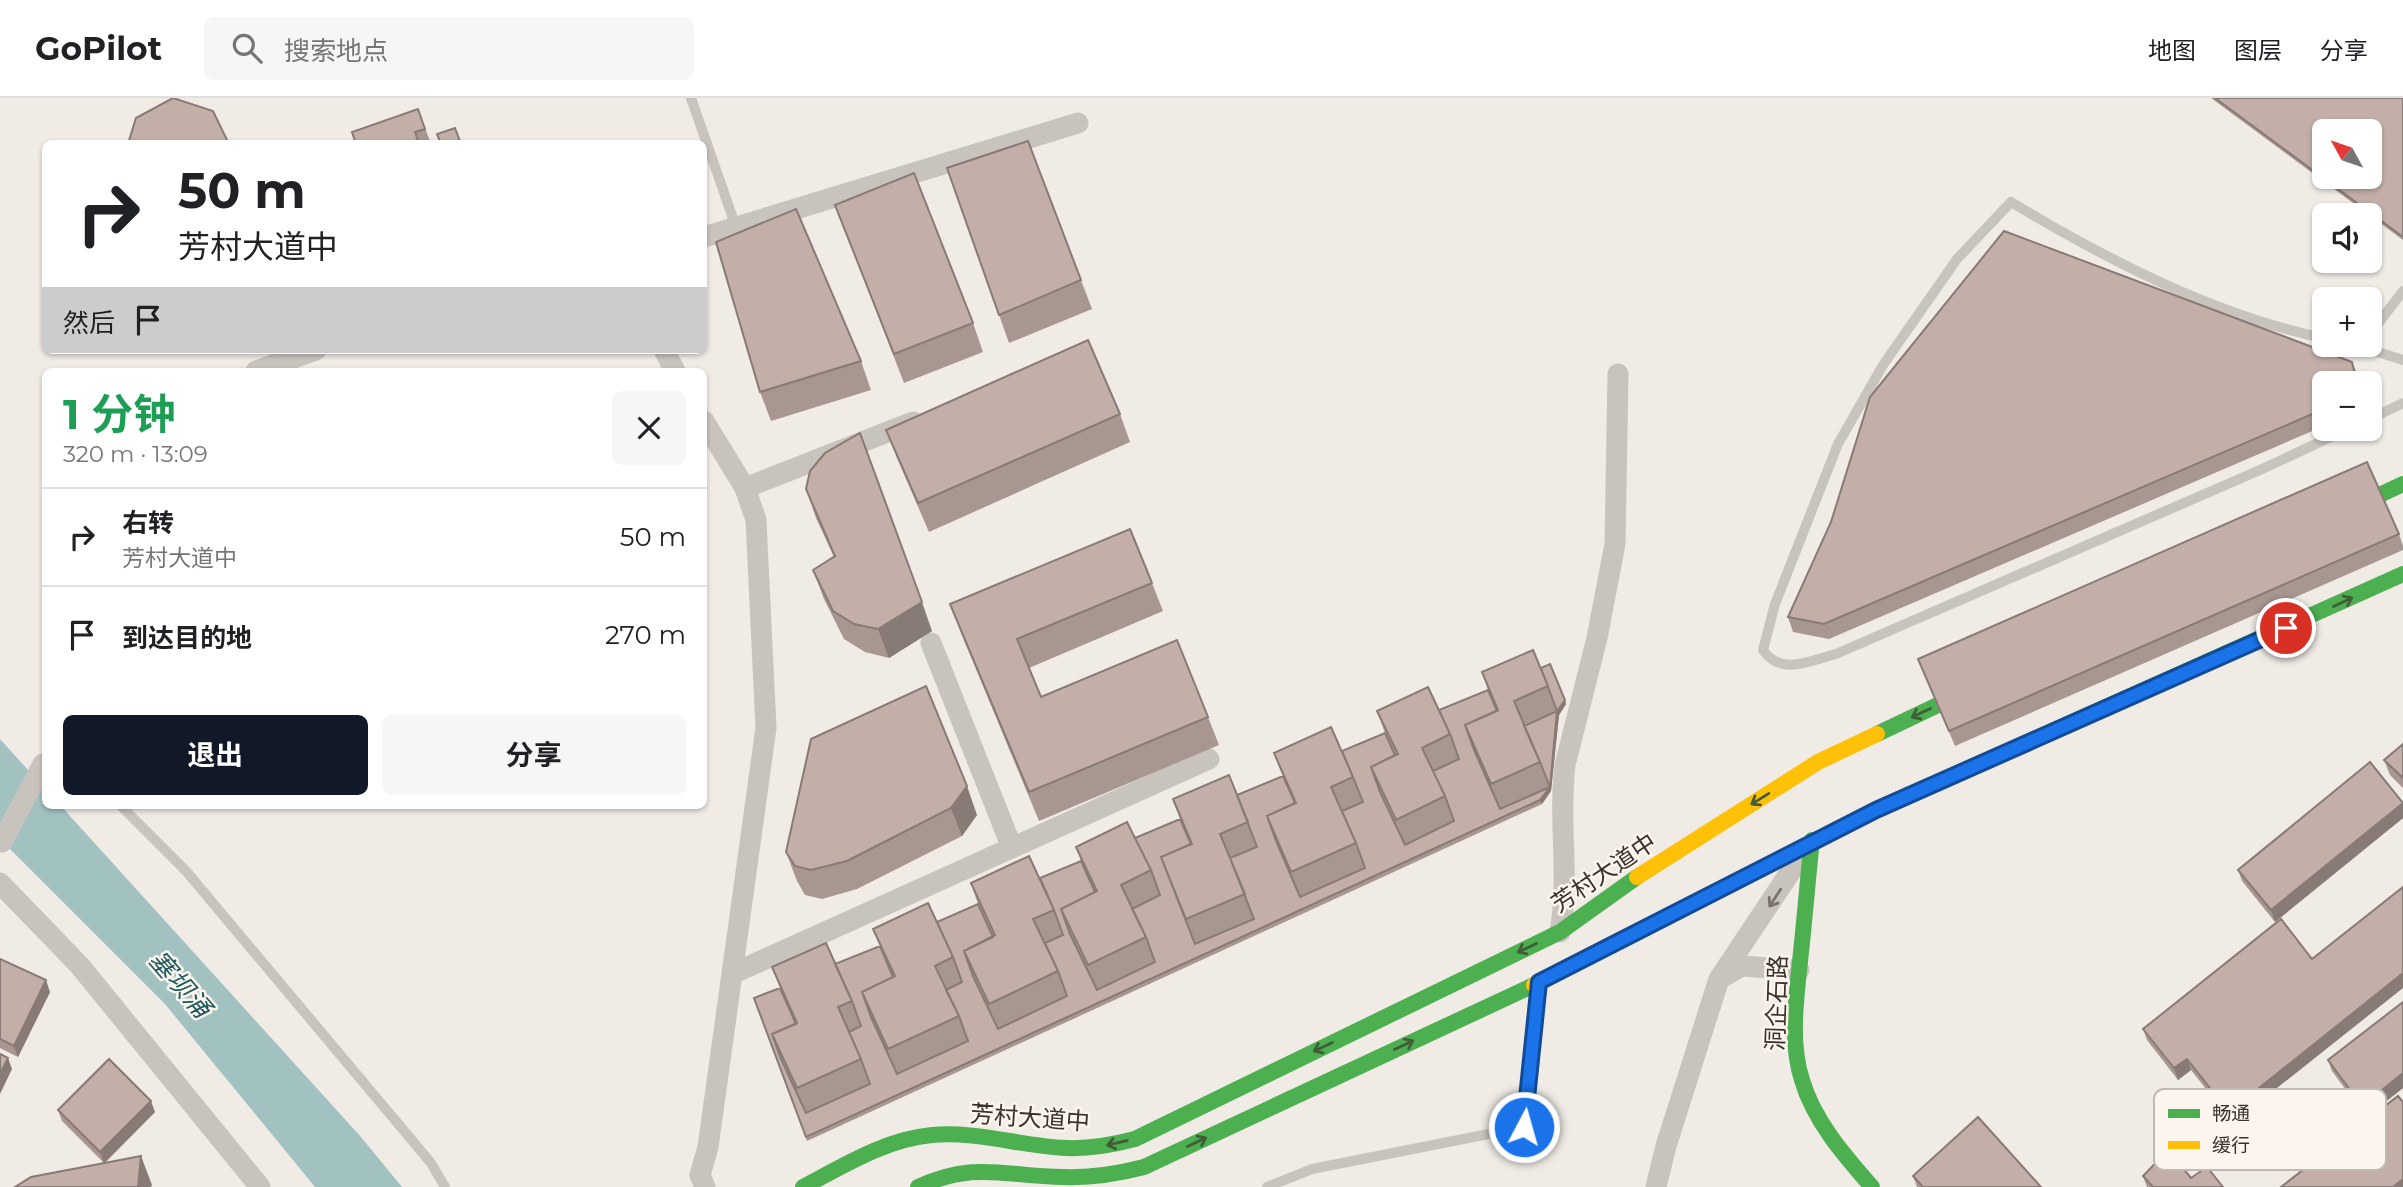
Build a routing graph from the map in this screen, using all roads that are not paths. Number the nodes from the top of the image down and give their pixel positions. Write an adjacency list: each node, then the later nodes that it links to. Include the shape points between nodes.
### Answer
1 (691, 98): 3 (lane)
2 (1078, 123): 5 (street)
3 (706, 140)
4 (707, 144): 5 (lane)
5 (736, 227): 6 (street)
6 (707, 236)
7 (2403, 291): 8 (lane)
8 (2382, 318)
9 (2312, 335): 19 (lane, via 2176,290 2084,246 2011,202 1957,259 1883,365 1838,444 1775,604 1763,650 1771,661 1786,666 1836,654)
10 (2382, 353): 12 (lane)
11 (305, 354): 13 (street)
12 (2403, 360)
13 (265, 368)
14 (1618, 374): 33 (street, via 1615,544 1565,765 1566,863)
15 (2403, 403): 16 (lane)
16 (2382, 413)
17 (926, 417): 21 (street)
18 (707, 426): 21 (street)
19 (2322, 441)
20 (2403, 484): 22 (main road)
21 (746, 488): 35 (street, via 756,520 766,728)
22 (2321, 523)
23 (2403, 574): 29 (main road, one-way to 23)
24 (931, 643): 31 (street)
25 (2004, 674): 33 (main road, 芳村大道中, one-way to 33, via 1818,762)
26 (1209, 760): 31 (street)
27 (42, 765): 30 (street, bridge)
28 (124, 809): 39 (lane, via 186,870 431,1163)
29 (1812, 840): 34 (main road, 洞企石路); 36 (street, one-way to 36); 37 (main road)
30 (1, 844)
31 (1012, 848): 35 (street)
32 (0, 883): 38 (street, via 80,966)
33 (1560, 932): 41 (main road, 芳村大道中, one-way to 41, via 1135,1139 1111,1146 1057,1148 989,1137 930,1135 896,1143)
34 (1799, 970): 36 (street, via 1742,966); 45 (main road, 洞企石路, via 1796,1043 1806,1094)
35 (732, 974): 40 (street, via 700,1175)
36 (1719, 979): 44 (street)
37 (1539, 982): 42 (main road, one-way to 37, via 959,1172 1088,1178 1144,1167); 43 (lane, via 1524,1127 1312,1169)
38 (260, 1187)
39 (445, 1187)
40 (705, 1187)
41 (803, 1187)
42 (918, 1187)
43 (1267, 1187)
44 (1656, 1187)
45 (1872, 1187)

